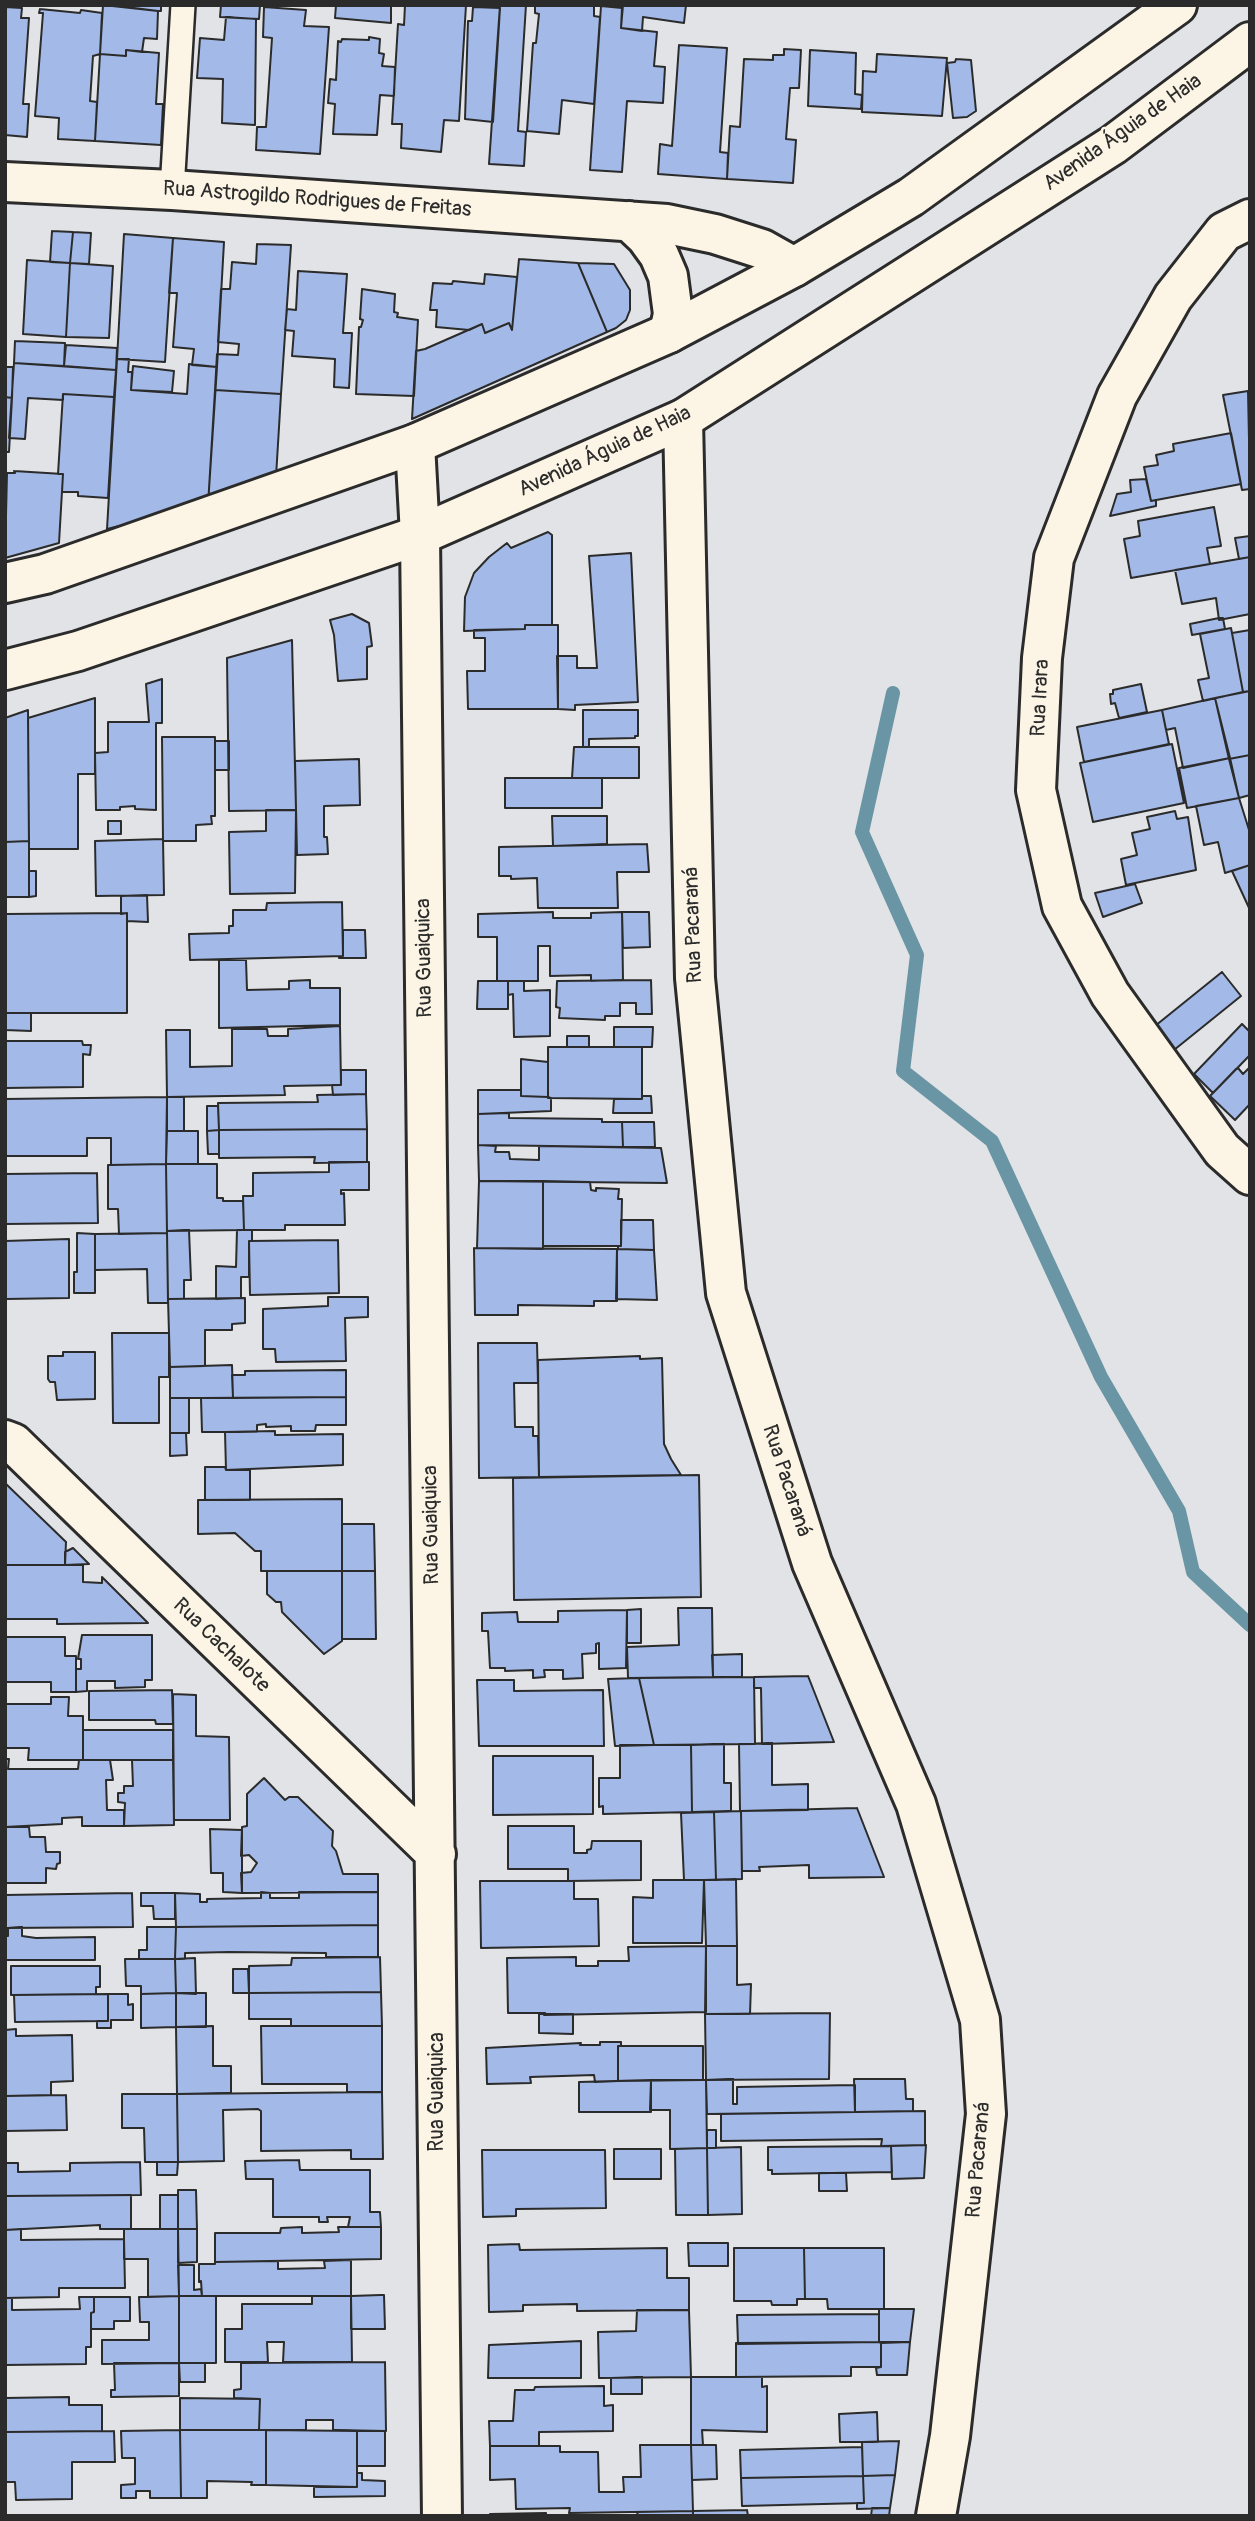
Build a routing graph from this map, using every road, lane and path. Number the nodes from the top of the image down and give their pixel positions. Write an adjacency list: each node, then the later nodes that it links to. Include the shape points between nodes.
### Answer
1 (183, 5): 5 (lane)
2 (1177, 5): 8 (street, via 911,197)
3 (1250, 42): 10 (street, Avenida Águia de Haia, via 1114,145)
4 (5, 182): 5 (street, Rua Astrogildo Rodrigues de Freitas)
5 (172, 190): 7 (street, Rua Astrogildo Rodrigues de Freitas)
6 (1250, 219): 15 (street, Rua Irara, via 1224,232 1173,297 1117,396 1054,558 1042,658 1036,790 1062,906 1110,994 1222,1150)
7 (629, 221): 8 (street, Rua Astrogildo Rodrigues de Freitas, via 667,223 715,234 761,249); 9 (street, via 659,255 668,276 673,314)
8 (794, 267): 9 (street)
9 (669, 333): 11 (street)
10 (683, 419): 12 (street, Avenida Águia de Haia); 19 (street, Rua Pacaraná, via 695,978 726,1293 812,1563 916,1804 980,2020 986,2114 950,2436)
11 (415, 444): 12 (street, Rua Guaiquica); 13 (street, via 45,574)
12 (420, 535): 14 (street, Avenida Águia de Haia, via 78,651); 17 (street, Rua Guaiquica)
13 (5, 583)
14 (5, 670)
15 (1250, 1175)
16 (5, 1440): 17 (street, Rua Cachalote)
17 (436, 1854): 18 (street, Rua Guaiquica)
18 (442, 2516)
19 (936, 2516)

